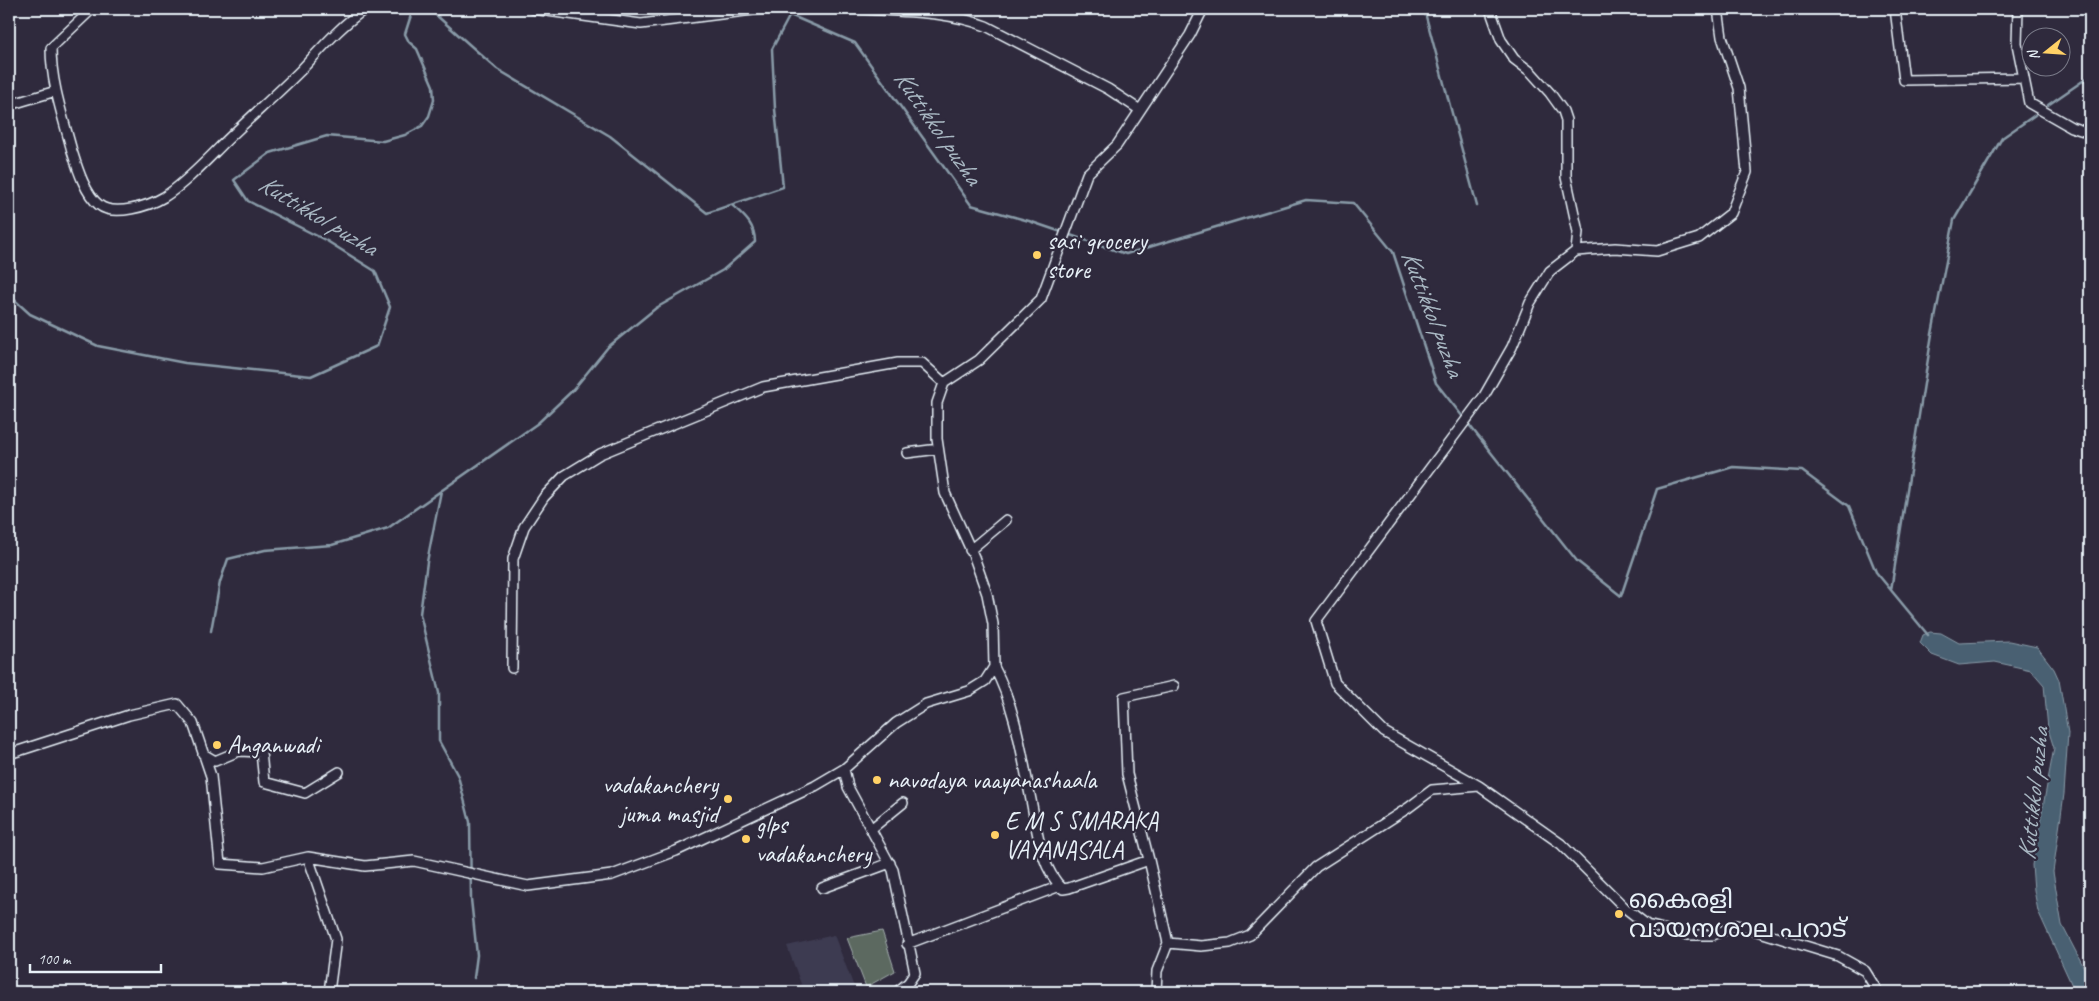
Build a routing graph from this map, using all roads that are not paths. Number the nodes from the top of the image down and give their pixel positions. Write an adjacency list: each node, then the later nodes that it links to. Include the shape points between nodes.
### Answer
1 (92, 9): 14 (street, via 51,48)
2 (365, 9): 14 (street, via 347,22 200,167 164,197 143,207 122,210 98,204 76,165)
3 (533, 9): 4 (street, via 641,24)
4 (761, 9)
5 (864, 9): 11 (street)
6 (1203, 9): 16 (street, via 1190,35)
7 (1490, 9): 18 (street, via 1501,40 1514,58 1531,72 1564,111 1566,177 1578,232)
8 (1718, 9): 18 (street, via 1722,37 1739,88 1747,172 1731,213 1698,238 1657,251 1615,248)
9 (1895, 9): 13 (street, via 1904,80)
10 (2018, 9): 12 (street, via 2017,44)
11 (966, 13): 16 (street, via 1108,89)
12 (2022, 68)
13 (2024, 78): 17 (street, via 2029,103 2071,127)
14 (56, 92): 15 (street)
15 (9, 105)
16 (1140, 110): 19 (street, via 1117,145 1087,174 1041,299 979,360)
17 (2090, 133)
18 (1576, 251): 29 (street, via 1550,271 1530,302 1512,347 1484,396 1316,621 1334,683 1384,732)
19 (944, 383): 20 (street, via 937,403); 24 (street, via 922,364 898,363 763,387 600,454 564,476 544,497 524,527 513,559)
20 (938, 449): 21 (street); 23 (street, via 945,493)
21 (907, 453)
22 (1006, 520): 23 (street)
23 (970, 550): 25 (street, via 987,594 993,624)
24 (512, 668)
25 (994, 668): 30 (street, via 985,681 969,691 926,704 896,723); 39 (street, via 1010,705 1042,850 1052,877)
26 (1174, 686): 37 (street, via 1124,697 1127,774)
27 (9, 754): 28 (street, via 129,715 177,704 193,723)
28 (204, 754): 31 (street, via 215,761 239,751 261,752 264,782 305,793); 36 (street, via 211,776 220,864 263,867)
29 (1446, 767): 32 (street); 33 (street)
30 (844, 769): 35 (street, via 848,787); 36 (street, via 815,786 676,851 612,875 528,886 414,861 365,866)
31 (339, 772)
32 (1479, 786): 33 (street); 46 (street, via 1561,844 1625,908 1647,925 1688,936 1714,935 1737,926 1838,956 1865,971)
33 (1455, 787): 41 (street, via 1432,790 1316,867 1250,935 1230,943 1201,946)
34 (903, 804): 35 (street)
35 (871, 829): 38 (street)
36 (308, 857): 43 (street, via 336,939)
37 (1149, 860): 39 (street, via 1069,888); 41 (street)
38 (890, 863): 40 (street); 42 (street, via 904,912)
39 (1060, 886): 42 (street)
40 (822, 888)
41 (1168, 943): 45 (street, via 1157,971)
42 (907, 944): 44 (street, via 914,974)
43 (329, 992)
44 (897, 992)
45 (1156, 992)
46 (1878, 992)

